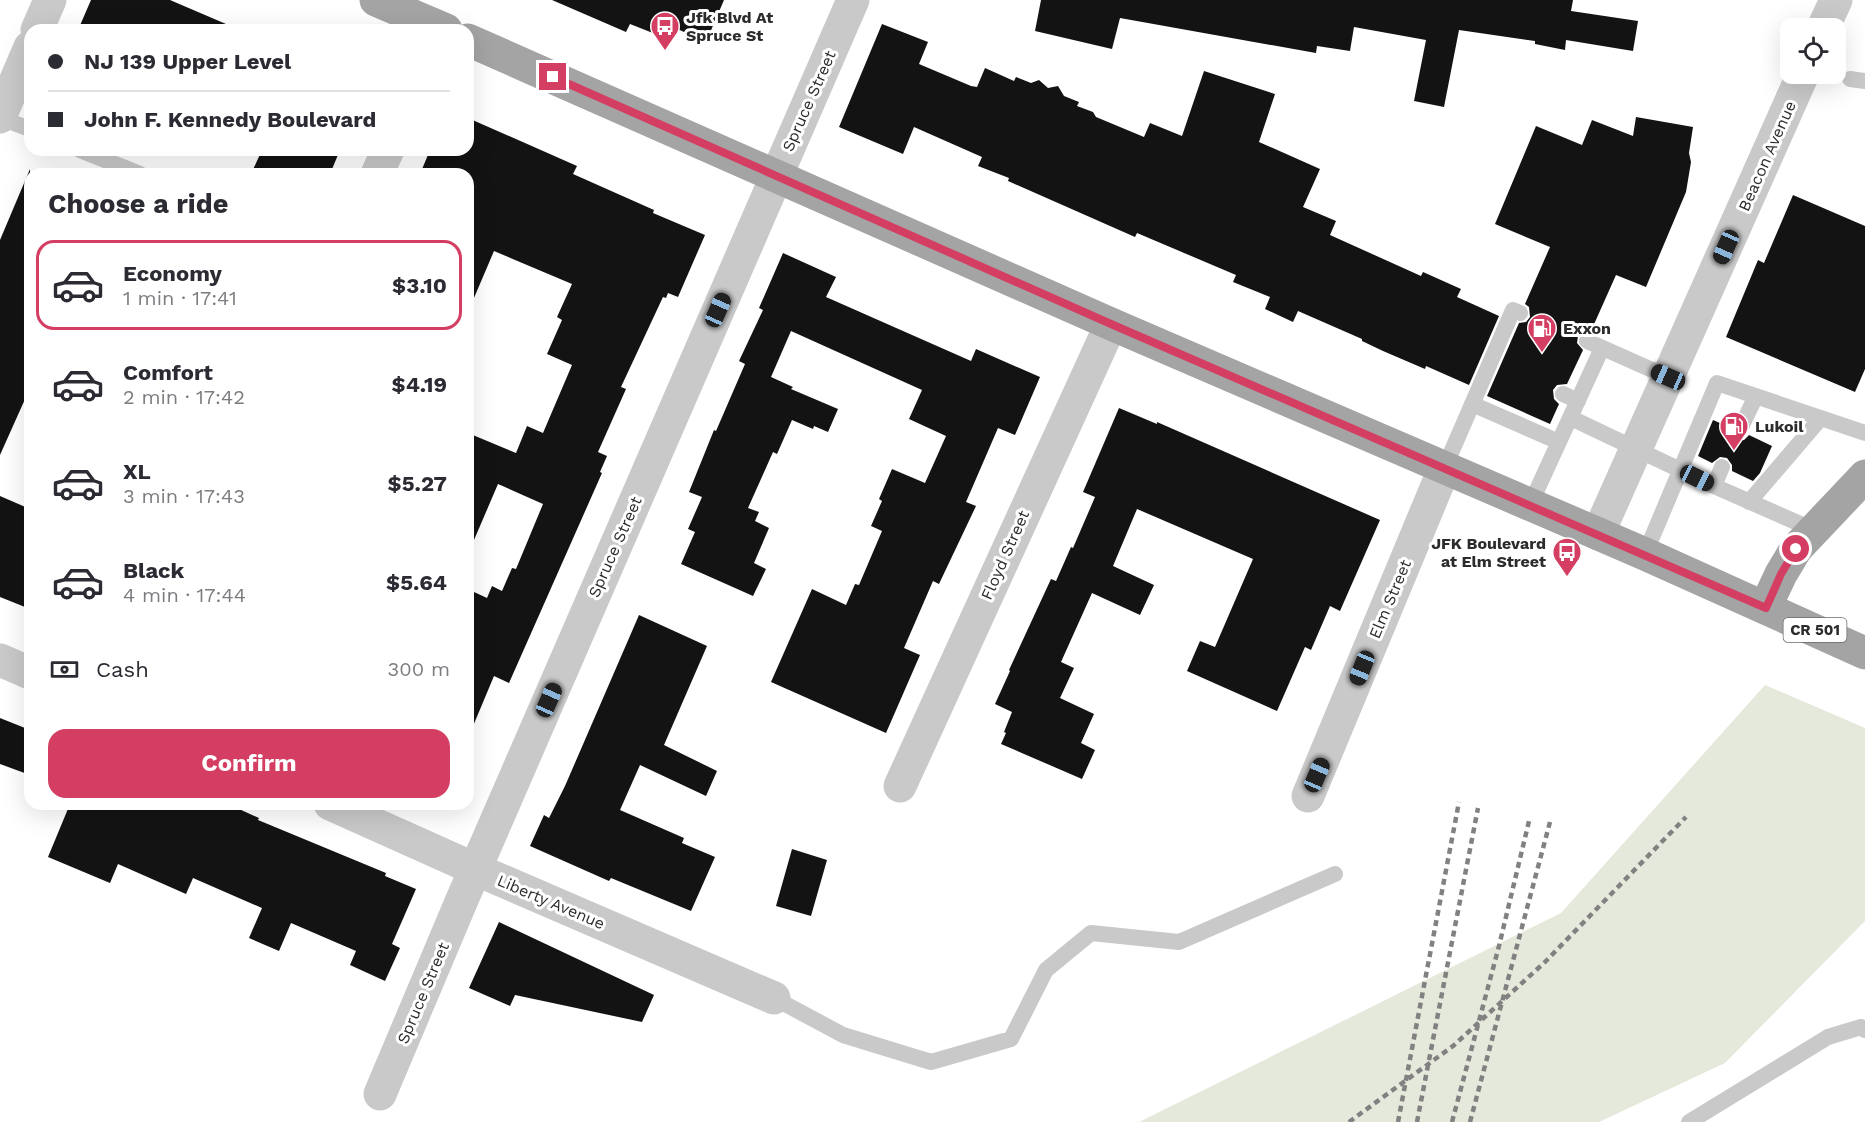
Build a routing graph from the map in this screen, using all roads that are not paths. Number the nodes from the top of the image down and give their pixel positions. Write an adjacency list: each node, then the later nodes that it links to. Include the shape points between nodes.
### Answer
1 (50, 0): 6 (street)
2 (376, 0): 7 (main road, CR 501)
3 (853, 0): 15 (street, Spruce Street)
4 (1836, 0): 5 (street)
5 (1828, 18)
6 (40, 24)
7 (430, 24)
8 (474, 43): 15 (main road, CR 501)
9 (24, 61): 11 (street)
10 (1799, 84): 18 (street, Beacon Avenue)
11 (0, 118): 12 (lane)
12 (24, 127)
13 (95, 156): 14 (lane)
14 (125, 168)
15 (777, 176): 17 (main road, CR 501); 44 (street, Spruce Street)
16 (1520, 313): 20 (lane, via 1513,310 1494,363)
17 (1111, 324): 28 (main road, CR 501); 41 (street, Floyd Street)
18 (1668, 377): 21 (lane, via 1594,344 1570,397); 26 (street, Beacon Avenue)
19 (1756, 396): 22 (lane); 23 (lane); 29 (lane, via 1717,383)
20 (1472, 404): 25 (lane); 28 (lane)
21 (1571, 418): 25 (lane); 26 (lane)
22 (1820, 419): 24 (lane); 32 (lane)
23 (1739, 431)
24 (1865, 433)
25 (1559, 442): 33 (lane)
26 (1636, 448): 29 (lane); 35 (street, Beacon Avenue)
27 (1722, 467): 31 (lane)
28 (1444, 469): 33 (main road, CR 501); 42 (street, Elm Street)
29 (1680, 470): 31 (lane); 36 (lane)
30 (1865, 476): 34 (main road)
31 (1713, 486): 32 (lane)
32 (1749, 502): 34 (lane)
33 (1530, 505): 35 (main road, CR 501)
34 (1814, 530): 37 (main road, via 1788,560)
35 (1598, 534): 36 (main road, CR 501)
36 (1645, 554): 37 (main road, CR 501)
37 (1766, 608): 38 (main road, CR 501)
38 (1865, 653)
39 (0, 660): 40 (street)
40 (24, 670)
41 (900, 786)
42 (1308, 796)
43 (343, 810): 44 (street, Liberty Avenue)
44 (475, 869): 46 (street, Liberty Avenue); 48 (street, Spruce Street)
45 (1335, 874): 46 (lane, via 1179,942 1090,933 1046,970 1011,1039 931,1062 843,1035)
46 (774, 998)
47 (1865, 1030): 49 (lane, via 1861,1027 1828,1037)
48 (380, 1094)
49 (1689, 1122)

